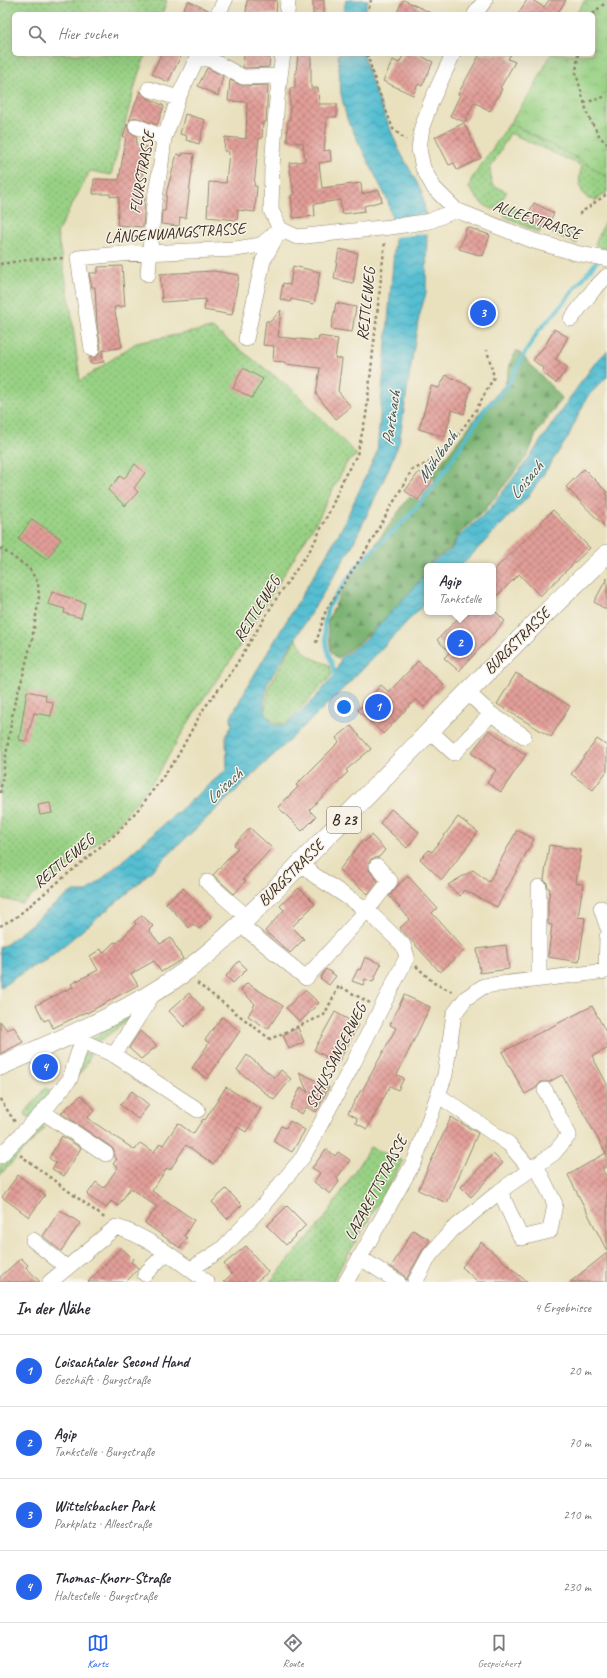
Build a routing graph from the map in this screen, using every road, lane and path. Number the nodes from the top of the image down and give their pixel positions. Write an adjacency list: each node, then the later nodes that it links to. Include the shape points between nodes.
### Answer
1 (225, 0): 6 (street)
2 (288, 0): 7 (street)
3 (371, 0): 8 (path)
4 (485, 0): 9 (street)
5 (607, 3): 10 (path)
6 (219, 12)
7 (287, 12)
8 (368, 12)
9 (476, 12)
10 (595, 12)
11 (199, 56): 20 (street, FLURSTRASSE)
12 (201, 56): 17 (street, FLURSTRASSE, via 243,77)
13 (283, 56): 17 (street)
14 (368, 56): 25 (path, via 393,129)
15 (452, 56): 25 (street, via 422,127)
16 (578, 56): 21 (path, via 576,74)
17 (280, 76): 30 (street, via 271,210)
18 (149, 89): 20 (street)
19 (607, 96): 21 (path)
20 (178, 98): 23 (street, FLURSTRASSE)
21 (584, 103): 24 (path, via 588,116)
22 (136, 126): 23 (street)
23 (164, 138): 31 (street, FLURSTRASSE, via 154,203)
24 (607, 144)
25 (419, 150): 27 (street, via 423,168 434,188)
26 (607, 194): 28 (path)
27 (456, 210): 29 (street, via 430,221); 33 (street, ALLEESTRASSE, via 534,241)
28 (579, 214)
29 (389, 227): 30 (street, via 297,237); 56 (path, REITLEWEG, via 366,416 357,455 344,477 312,547 276,599 231,673 202,711 176,759 142,805 118,832 15,918)
30 (280, 229): 31 (street, LÄNGENWANGSTRASSE, via 261,245); 38 (street, via 263,261)
31 (150, 252): 32 (street, LÄNGENWANGSTRASSE); 35 (street, FLURSTRASSE)
32 (78, 258): 34 (path, via 34,259); 39 (street)
33 (607, 259)
34 (0, 264)
35 (148, 274)
36 (607, 276): 37 (street)
37 (571, 319)
38 (246, 339)
39 (92, 349)
40 (487, 350): 43 (path, via 494,377 476,410 442,457 412,470 365,552 326,610)
41 (0, 548): 48 (path, via 29,568 38,583 39,598 32,639 14,705)
42 (607, 554): 44 (main road, BURGSTRASSE / B 23)
43 (316, 643)
44 (466, 692): 45 (street); 46 (main road, BURGSTRASSE / B 23)
45 (491, 714): 46 (street, via 454,753); 47 (street)
46 (430, 731): 49 (main road, BURGSTRASSE / B 23)
47 (524, 736)
48 (0, 793)
49 (301, 863): 54 (street, via 314,875); 55 (main road, BURGSTRASSE / B 23)
50 (377, 866): 54 (street, via 390,881)
51 (207, 882): 55 (street)
52 (539, 887): 62 (street)
53 (601, 908): 57 (street)
54 (367, 910): 55 (street, via 306,978); 59 (street, via 403,945)
55 (244, 920): 61 (main road, BURGSTRASSE / B 23, via 218,945)
56 (0, 926)
57 (607, 926)
58 (607, 937): 60 (street)
59 (407, 957): 64 (path, via 434,983); 65 (street, SCHUSSANGERWEG)
60 (606, 971): 62 (street, LAZARETTSTRASSE)
61 (183, 972): 63 (main road, BURGSTRASSE / B 23); 65 (path, via 270,1039 324,1015 339,986)
62 (539, 979): 64 (street, LAZARETTSTRASSE, via 484,986)
63 (156, 991): 66 (main road, BURGSTRASSE / B 23); 67 (street)
64 (466, 998): 70 (street, LAZARETTSTRASSE, via 454,1014 445,1075)
65 (381, 1008): 85 (street, SCHUSSANGERWEG, via 303,1157 260,1210 222,1249)
66 (83, 1036): 67 (street); 68 (main road, BURGSTRASSE / B 23); 73 (street, via 70,1079)
67 (114, 1055): 72 (street)
68 (0, 1066)
69 (545, 1090): 77 (street, via 569,1135 554,1153)
70 (438, 1095): 77 (street, via 509,1144); 82 (street, LAZARETTSTRASSE, via 415,1160)
71 (0, 1099): 74 (path)
72 (198, 1110)
73 (43, 1112): 74 (street); 76 (street)
74 (20, 1129): 75 (street)
75 (4, 1152): 79 (path)
76 (106, 1154)
77 (533, 1167): 78 (street); 78 (street, via 555,1204 550,1231 521,1238)
78 (500, 1191): 89 (street, via 452,1230 430,1255)
79 (116, 1227): 81 (street); 83 (street)
80 (32, 1240): 83 (street)
81 (166, 1253): 84 (street); 85 (street)
82 (359, 1257): 87 (street, LAZARETTSTRASSE); 88 (street)
83 (66, 1267): 86 (street)
84 (145, 1274)
85 (200, 1278)
86 (50, 1282)
87 (346, 1282)
88 (398, 1282)
89 (415, 1282)

